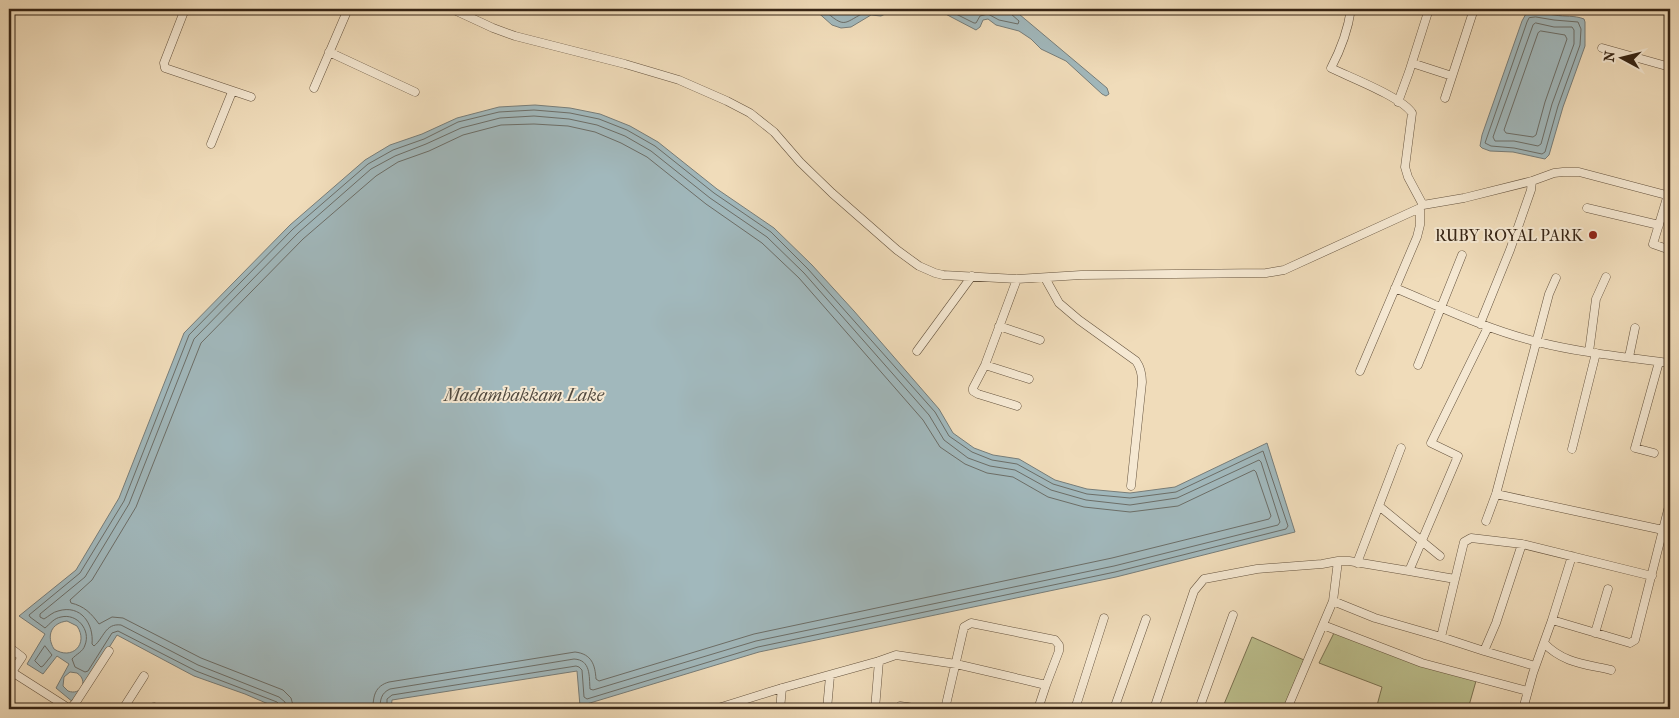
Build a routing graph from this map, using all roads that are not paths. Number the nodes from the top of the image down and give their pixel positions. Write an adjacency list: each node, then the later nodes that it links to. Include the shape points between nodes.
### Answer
1 (184, 9): 13 (street, via 165,68)
2 (348, 9): 8 (street)
3 (452, 9): 26 (street, via 515,36 660,74 727,101 763,123 832,193 918,266 935,273)
4 (1351, 9): 17 (street, via 1340,51 1330,68)
5 (1429, 9): 9 (street)
6 (1474, 9): 11 (street)
7 (1602, 48): 10 (street)
8 (329, 52): 12 (street); 14 (street)
9 (1412, 63): 11 (street); 17 (street)
10 (1670, 66)
11 (1452, 76): 16 (street)
12 (314, 88)
13 (232, 92): 15 (street); 18 (street)
14 (415, 92)
15 (251, 97)
16 (1445, 98)
17 (1398, 102): 21 (street, via 1412,113 1405,167)
18 (211, 144)
19 (1532, 181): 20 (street, via 1554,173 1579,172); 21 (street); 33 (street, via 1510,250)
20 (1670, 193): 23 (street)
21 (1422, 207): 27 (street, via 1284,270); 31 (street, via 1417,237)
22 (1587, 208): 23 (street)
23 (1659, 225): 24 (street, via 1653,244)
24 (1670, 250)
25 (1462, 255): 32 (street)
26 (972, 276): 30 (street); 39 (street)
27 (1045, 278): 30 (street); 52 (street, via 1059,303 1136,361 1142,372)
28 (1556, 278): 38 (street)
29 (1606, 278): 40 (street, via 1596,299)
30 (1017, 279): 34 (street)
31 (1395, 288): 32 (street); 46 (street)
32 (1441, 307): 33 (street); 45 (street)
33 (1480, 324): 35 (street)
34 (999, 326): 37 (street); 44 (street)
35 (1488, 327): 38 (street); 58 (street, via 1431,443 1458,456)
36 (1635, 328): 41 (street)
37 (1040, 340)
38 (1536, 342): 40 (street); 53 (street)
39 (918, 351)
40 (1592, 352): 41 (street); 50 (street)
41 (1629, 357): 42 (street)
42 (1659, 362): 43 (street); 51 (street, via 1635,448)
43 (1670, 363)
44 (985, 365): 47 (street); 48 (street, via 973,391)
45 (1418, 365)
46 (1360, 371)
47 (1028, 379)
48 (1017, 406)
49 (1401, 448): 55 (street)
50 (1572, 450)
51 (1654, 452)
52 (1131, 486)
53 (1496, 494): 56 (street); 57 (street)
54 (1670, 503): 57 (street)
55 (1379, 506): 58 (street); 63 (street)
56 (1486, 521)
57 (1663, 530): 65 (street)
58 (1422, 541): 60 (street); 64 (street)
59 (1522, 544): 61 (street); 66 (street, via 1467,540); 79 (street)
60 (1440, 556)
61 (1572, 556): 65 (street); 72 (street)
62 (1338, 562): 63 (street); 68 (street); 103 (street, via 1258,569 1204,579 1194,591)
63 (1357, 563): 64 (street)
64 (1409, 571): 66 (street)
65 (1652, 576): 74 (street, via 1635,640 1630,643)
66 (1455, 579): 75 (street)
67 (1608, 589): 74 (street)
68 (1333, 601): 73 (street); 75 (street)
69 (1234, 615): 104 (street)
70 (1104, 618): 101 (street)
71 (1146, 619): 102 (street)
72 (1552, 620): 74 (street); 76 (street)
73 (1323, 625): 89 (street, via 1422,663); 105 (street)
74 (1595, 633)
75 (1440, 638): 79 (street)
76 (1544, 643): 82 (street); 83 (street, via 1553,653 1570,661)
77 (9, 647): 84 (street, via 22,657)
78 (108, 651): 84 (street, via 70,709)
79 (1484, 651): 82 (street)
80 (879, 661): 81 (street, via 896,655); 86 (street); 97 (street)
81 (956, 664): 87 (street); 87 (street, via 964,627 971,623 1055,640 1059,651); 99 (street)
82 (1535, 666): 89 (street)
83 (1611, 670)
84 (10, 674)
85 (144, 676): 93 (street)
86 (830, 676): 88 (street); 96 (street)
87 (1046, 685): 100 (street)
88 (782, 688): 94 (street); 95 (street)
89 (1527, 690): 106 (street)
90 (9, 704): 92 (street)
91 (900, 706): 98 (street)
92 (16, 709)
93 (123, 709)
94 (715, 709)
95 (780, 709)
96 (827, 709)
97 (875, 709)
98 (922, 709)
99 (945, 709)
100 (1038, 709)
101 (1075, 709)
102 (1114, 709)
103 (1154, 709)
104 (1200, 709)
105 (1287, 709)
106 (1523, 709)

